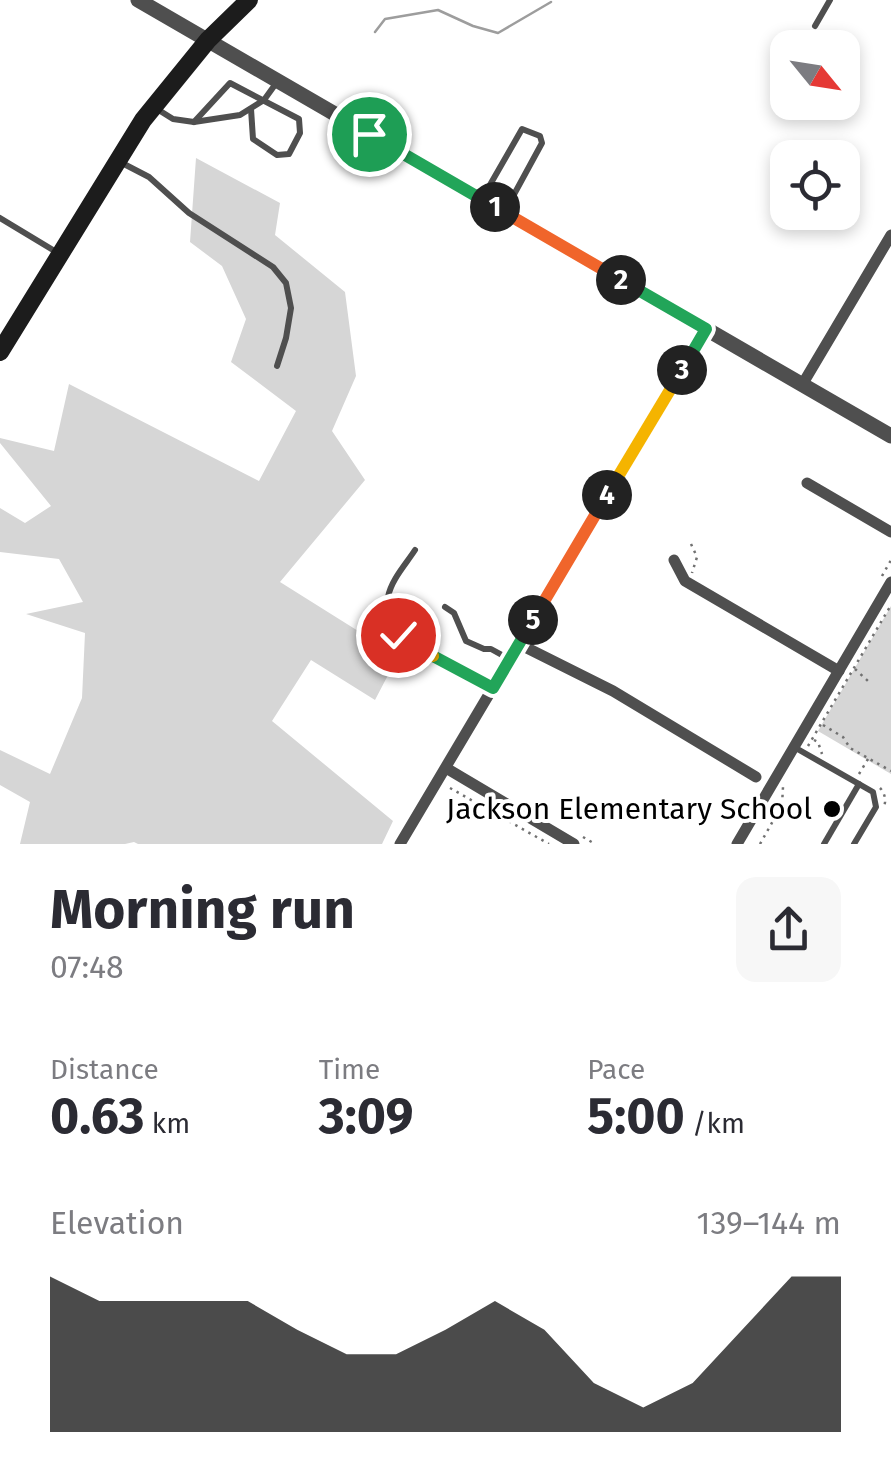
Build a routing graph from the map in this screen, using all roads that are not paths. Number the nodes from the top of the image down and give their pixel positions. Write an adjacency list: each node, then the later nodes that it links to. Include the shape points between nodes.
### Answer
1 (138, 0): 5 (street)
2 (248, 0): 5 (main road)
3 (830, 0): 4 (lane)
4 (816, 26)
5 (208, 40): 6 (street); 8 (main road)
6 (278, 81): 7 (lane); 12 (street)
7 (264, 100): 9 (lane); 9 (lane, via 299,119 289,154 277,155 253,139); 10 (lane, via 230,83)
8 (154, 107): 10 (lane); 11 (main road)
9 (251, 109): 10 (lane)
10 (194, 122)
11 (117, 160): 16 (main road); 19 (lane, via 273,267 286,283 291,308)
12 (482, 199): 13 (street); 13 (lane, via 522,129 540,136)
13 (504, 212): 17 (street)
14 (0, 218): 16 (lane)
15 (891, 235): 20 (street)
16 (59, 254): 18 (main road)
17 (706, 329): 20 (street); 28 (street)
18 (0, 352)
19 (277, 366)
20 (802, 384): 21 (street)
21 (891, 436)
22 (807, 483): 23 (street)
23 (891, 532)
24 (416, 550): 31 (lane, via 387,600 392,626 415,646)
25 (674, 560): 30 (street, via 686,581)
26 (891, 582): 30 (street)
27 (445, 607): 29 (lane, via 454,612 466,641)
28 (519, 644): 29 (street); 34 (street, via 613,690)
29 (510, 660): 31 (street)
30 (847, 668): 32 (street)
31 (493, 688): 33 (street)
32 (799, 750): 35 (lane); 38 (street)
33 (446, 768): 36 (street); 37 (street)
34 (756, 777)
35 (859, 784): 39 (lane); 40 (lane, via 873,792 876,807)
36 (400, 844)
37 (574, 844)
38 (737, 844)
39 (824, 844)
40 (854, 844)

